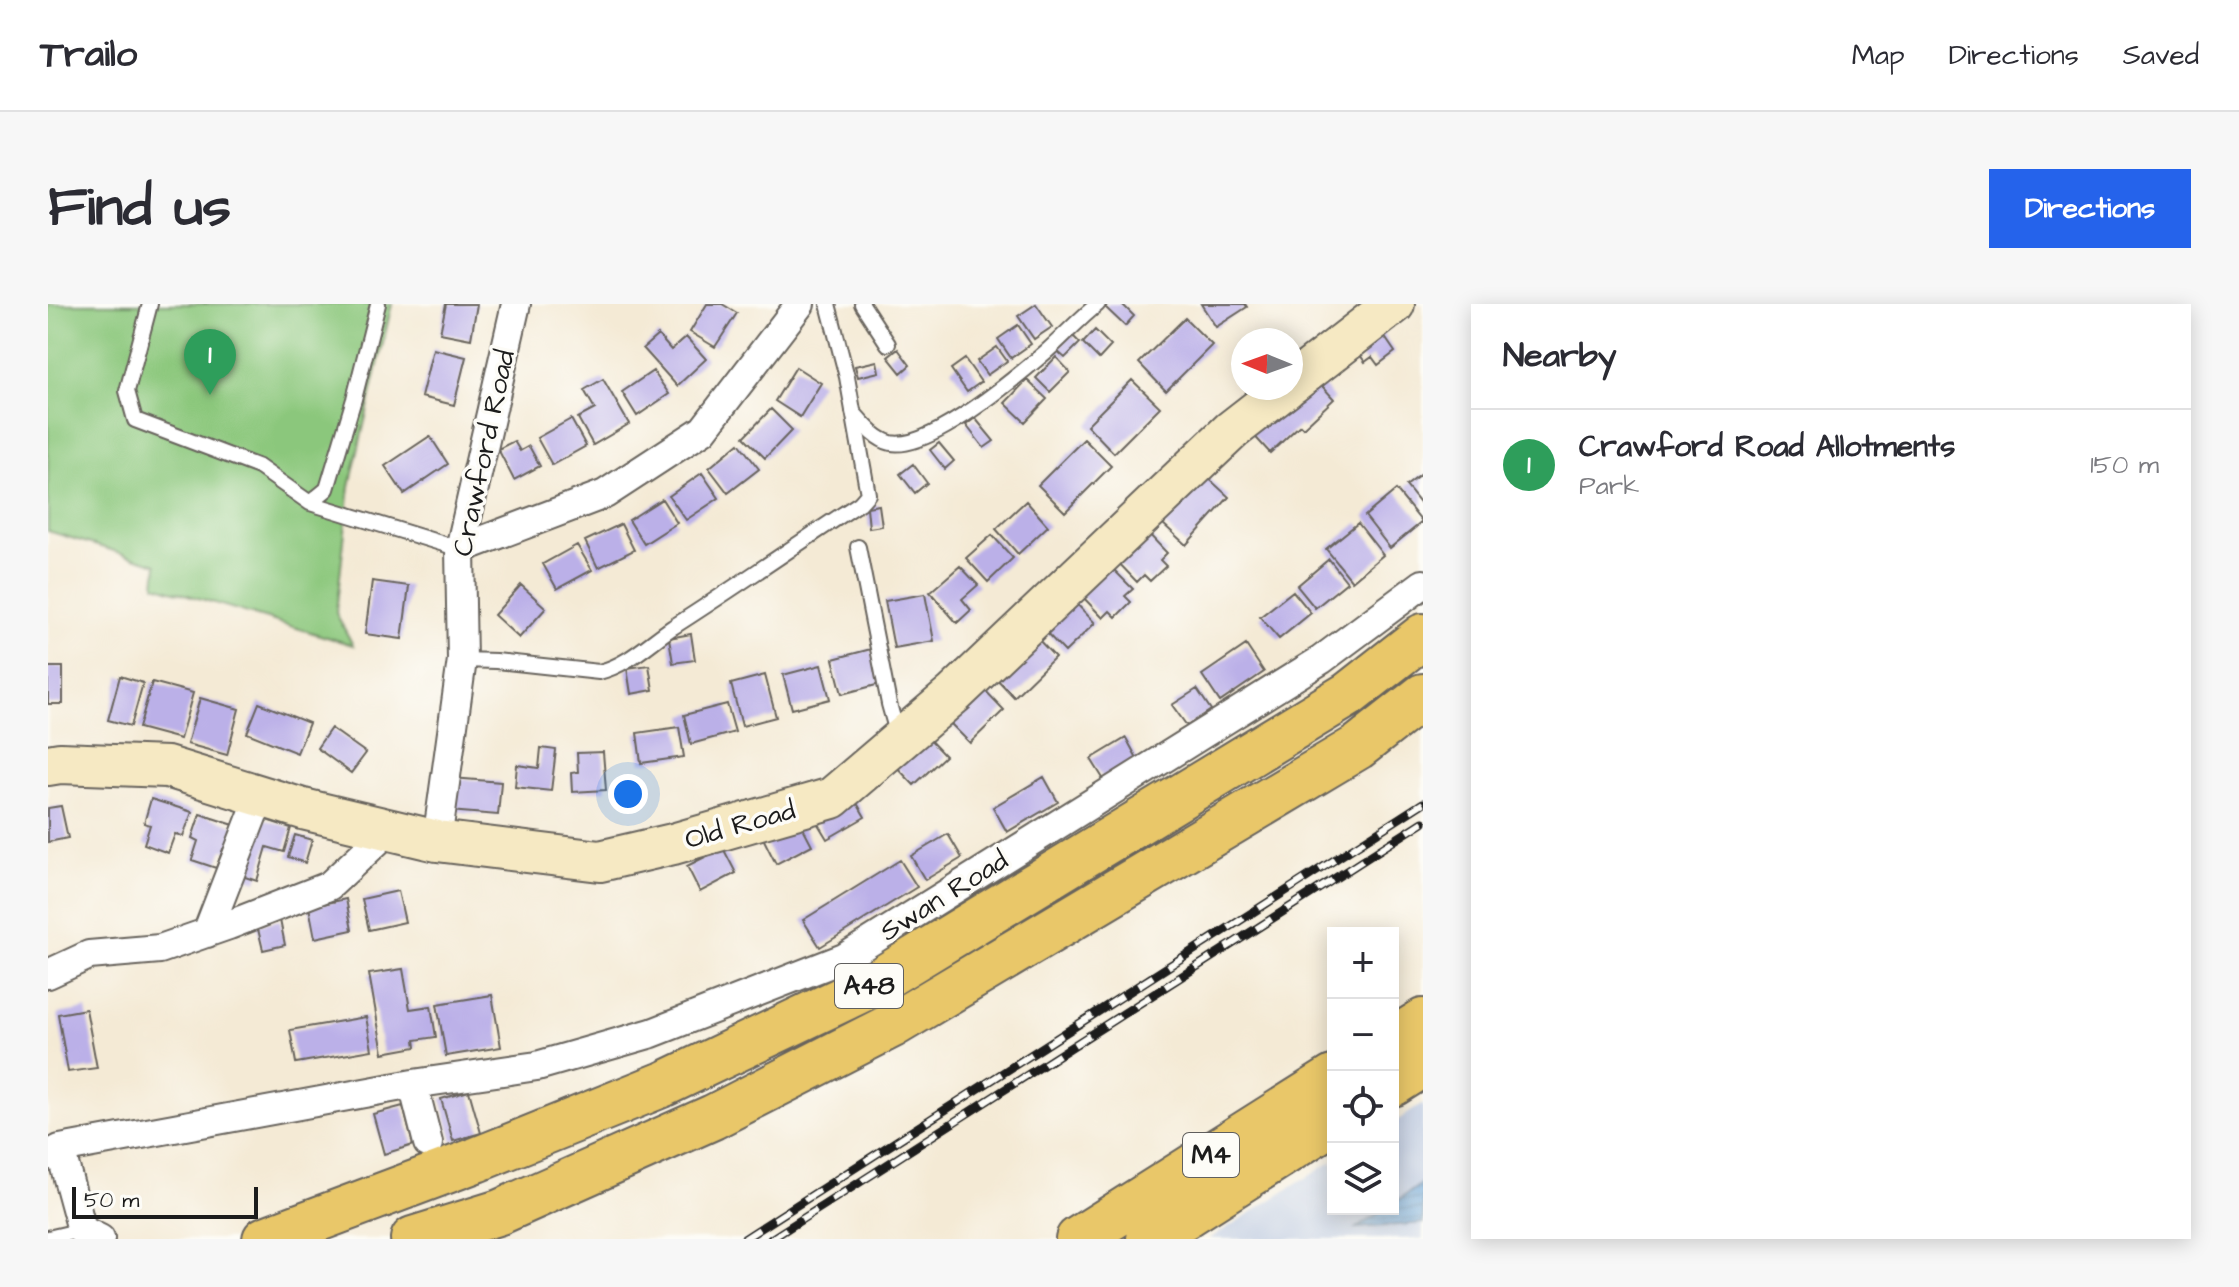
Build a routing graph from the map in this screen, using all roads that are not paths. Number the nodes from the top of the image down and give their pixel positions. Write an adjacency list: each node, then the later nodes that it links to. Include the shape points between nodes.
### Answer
1 (150, 304): 13 (lane, via 127,391 135,420 259,467)
2 (378, 304): 13 (lane, via 327,489)
3 (516, 304): 15 (street, Crawford Road)
4 (800, 304): 15 (street, via 703,430 605,494)
5 (828, 304): 12 (lane)
6 (862, 304): 9 (lane)
7 (1098, 304): 12 (lane, via 1048,350 936,433 913,442 889,443)
8 (1394, 304): 10 (street)
9 (888, 344)
10 (1303, 375)
11 (1271, 400): 20 (street, Old Road)
12 (853, 412): 18 (lane, via 868,494 860,503 635,656 599,672)
13 (310, 503): 15 (lane)
14 (858, 547): 20 (lane)
15 (460, 549): 18 (street, Crawford Road)
16 (1423, 584): 32 (street, Swan Road, via 1321,660 844,958 633,1038 537,1066)
17 (1423, 636): 39 (main road, A48, via 1349,694 868,987 664,1084)
18 (462, 660): 24 (street, Crawford Road)
19 (1423, 696): 40 (main road, A48, via 1358,747 891,1026 685,1130 500,1212)
20 (900, 740): 24 (street, Old Road, via 832,798 600,861)
21 (48, 765): 22 (street, Old Road, via 167,767)
22 (260, 796): 23 (street, Old Road); 25 (street)
23 (389, 830): 24 (street, Old Road); 25 (street, via 329,886)
24 (437, 841)
25 (207, 933): 26 (street, via 160,949 89,955)
26 (48, 974)
27 (1423, 1021): 28 (main road)
28 (1399, 1036)
29 (1423, 1065): 30 (main road)
30 (1399, 1080)
31 (1327, 1082): 37 (main road, M4)
32 (413, 1084): 34 (street); 35 (street, Swan Road)
33 (1327, 1126): 41 (main road, M4)
34 (428, 1143)
35 (54, 1152): 36 (street)
36 (91, 1234): 38 (lane)
37 (1084, 1235)
38 (48, 1238)
39 (265, 1239)
40 (413, 1239)
41 (1149, 1239)

